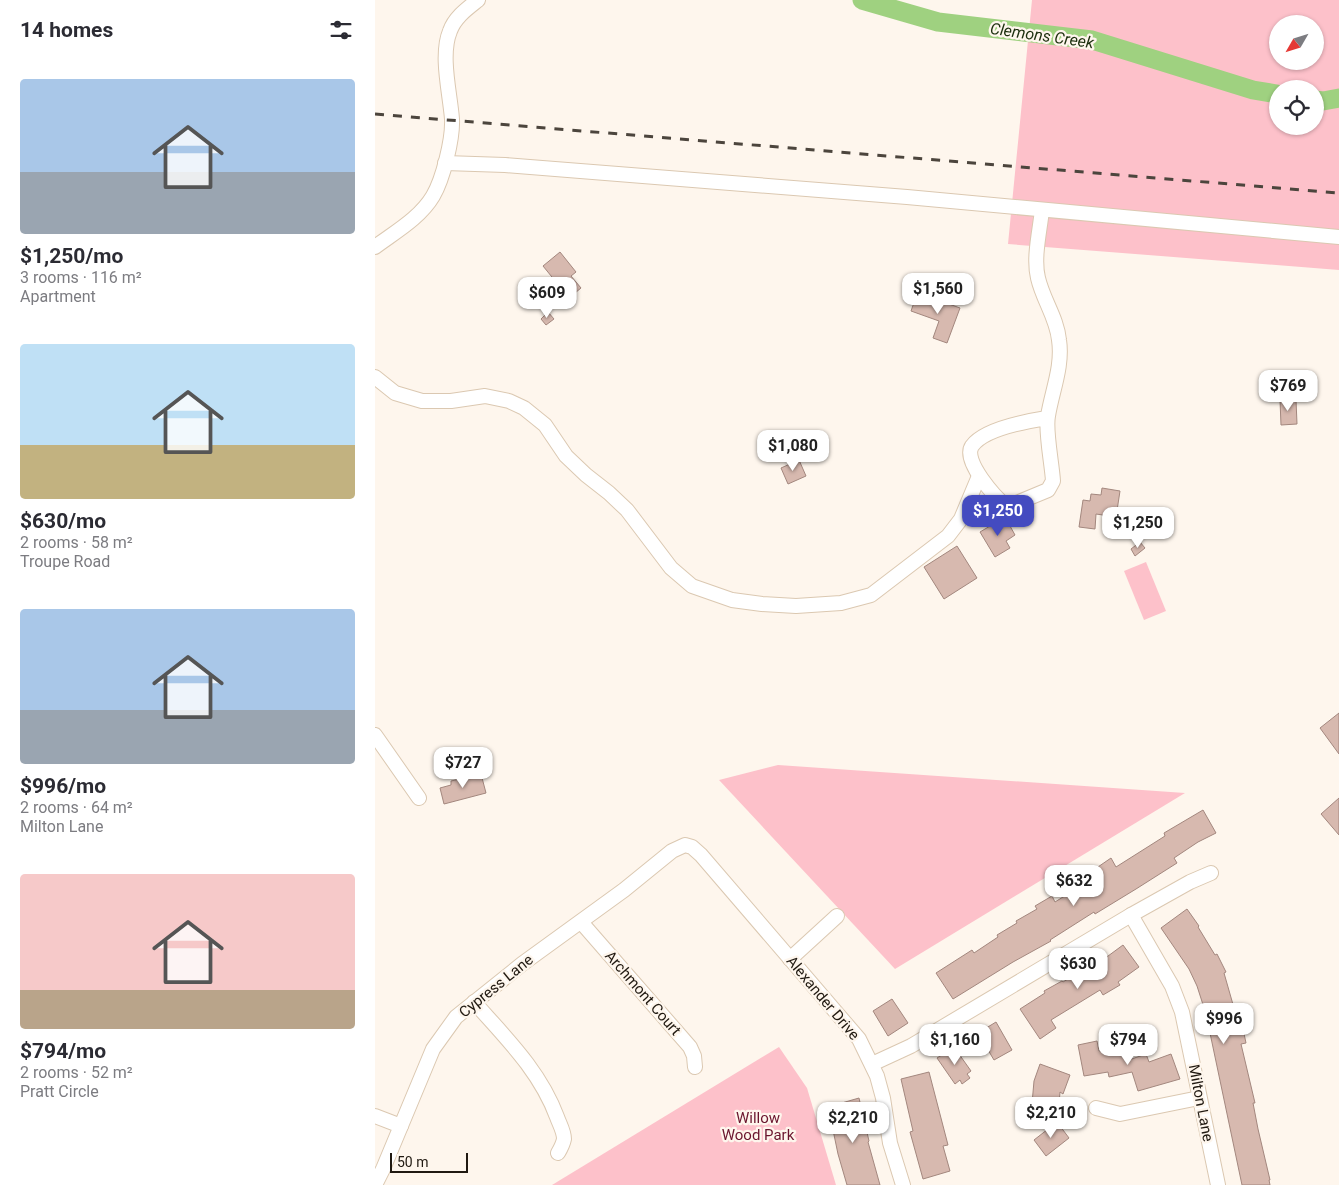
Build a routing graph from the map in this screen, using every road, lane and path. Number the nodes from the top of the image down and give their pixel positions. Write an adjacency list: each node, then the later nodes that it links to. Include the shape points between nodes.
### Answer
1 (479, 0): 2 (street, via 464,12 450,31 447,67 452,121)
2 (445, 163): 3 (street); 5 (street, via 437,189 426,206)
3 (1042, 210): 4 (street); 7 (street, via 1037,276 1059,340 1059,362)
4 (1339, 237)
5 (375, 247)
6 (375, 377): 8 (street, via 395,393 423,401 485,396 524,408 545,425 566,456 627,510 671,568 692,586 732,600 795,606 841,603 871,595 948,536 961,519)
7 (1047, 418): 8 (street, via 1016,423 983,437 971,447 970,455); 8 (street, via 1053,481 1048,490 1007,507)
8 (979, 476)
9 (375, 735): 10 (street)
10 (419, 798)
11 (685, 845): 15 (street, Cypress Lane, via 672,851); 16 (street, Alexander Drive, via 701,855)
12 (1211, 873): 13 (street)
13 (1131, 915): 18 (street, via 911,1046); 20 (street, Milton Lane, via 1178,999)
14 (837, 916): 16 (street)
15 (581, 922): 17 (street, Cypress Lane); 19 (street, Archmont Court, via 690,1047 695,1056)
16 (790, 959): 18 (street, Alexander Drive, via 852,1030)
17 (474, 1002): 23 (street, Cypress Lane, via 456,1018 433,1048); 24 (street, via 544,1087 563,1134)
18 (873, 1064): 26 (street, Alexander Drive)
19 (695, 1067)
20 (1199, 1098): 21 (street, via 1120,1114); 27 (street, Milton Lane)
21 (1096, 1108)
22 (375, 1116): 23 (street)
23 (401, 1126): 25 (street, Cypress Lane)
24 (558, 1153)
25 (375, 1185)
26 (903, 1185)
27 (1218, 1185)

